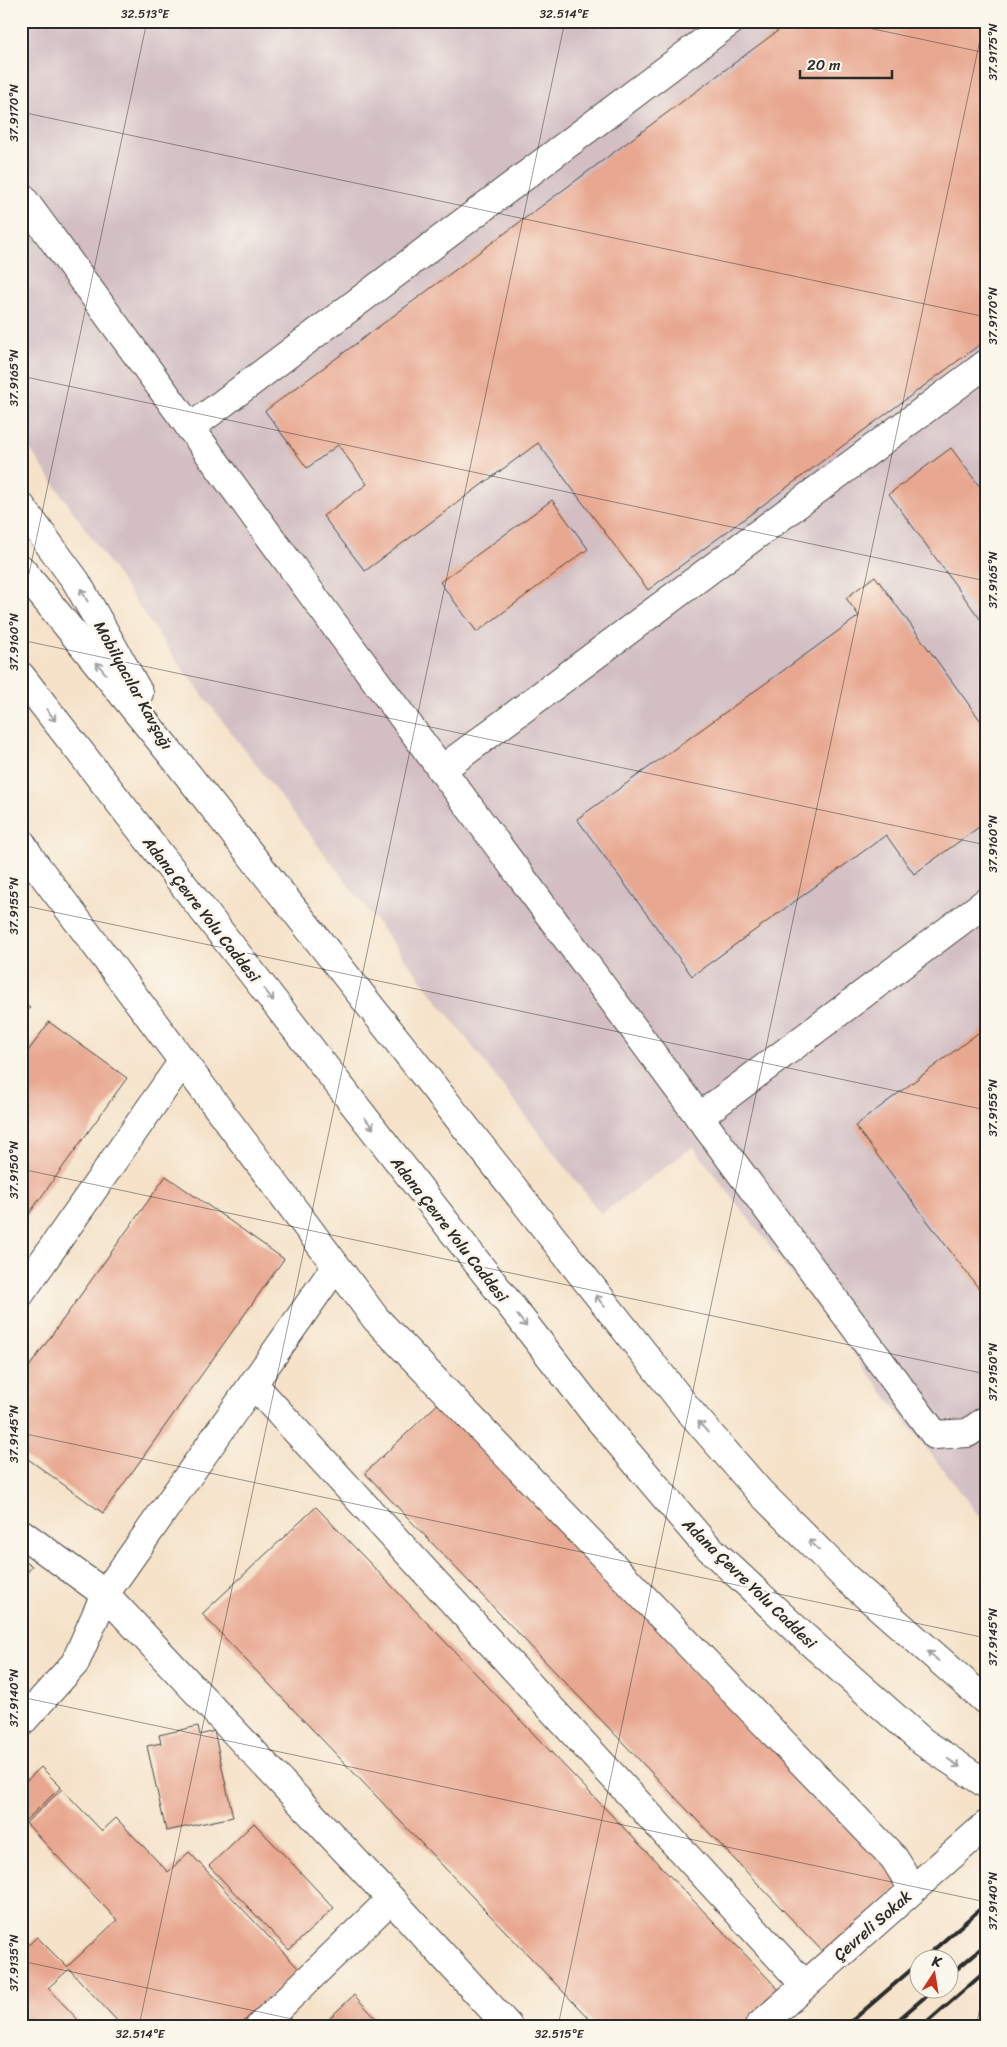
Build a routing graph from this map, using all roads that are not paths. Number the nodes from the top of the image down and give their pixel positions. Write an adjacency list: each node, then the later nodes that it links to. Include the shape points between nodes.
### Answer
1 (730, 21): 4 (main road)
2 (21, 196): 4 (main road)
3 (986, 364): 9 (main road)
4 (190, 428): 9 (main road)
5 (21, 506): 8 (main road, Mobilyacılar Kavşağı, one-way to 5, via 76,581)
6 (21, 569): 8 (main road, Mobilyacılar Kavşağı, one-way to 6)
7 (21, 676): 22 (main road, Adana Çevre Yolu Caddesi, one-way to 22, via 627,1453 704,1543 923,1742)
8 (176, 760): 20 (main road, one-way to 8, via 838,1570 759,1491 687,1408)
9 (441, 770): 13 (main road)
10 (21, 842): 12 (main road)
11 (986, 902): 13 (main road)
12 (183, 1062): 14 (main road); 15 (main road)
13 (699, 1117): 17 (main road, via 935,1435 968,1433)
14 (336, 1266): 16 (main road); 24 (main road, via 376,1319 894,1858)
15 (21, 1293)
16 (253, 1384): 19 (main road); 26 (main road)
17 (986, 1420)
18 (21, 1533): 19 (main road)
19 (105, 1594): 21 (main road, via 74,1664); 25 (main road)
20 (977, 1694)
21 (21, 1723)
22 (986, 1784)
23 (986, 1825): 24 (main road, Çevreli Sokak)
24 (913, 1889): 26 (main road, Çevreli Sokak)
25 (391, 1899): 27 (main road); 28 (main road)
26 (804, 1984): 29 (main road, Çevreli Sokak)
27 (260, 2026)
28 (508, 2026)
29 (759, 2026)

